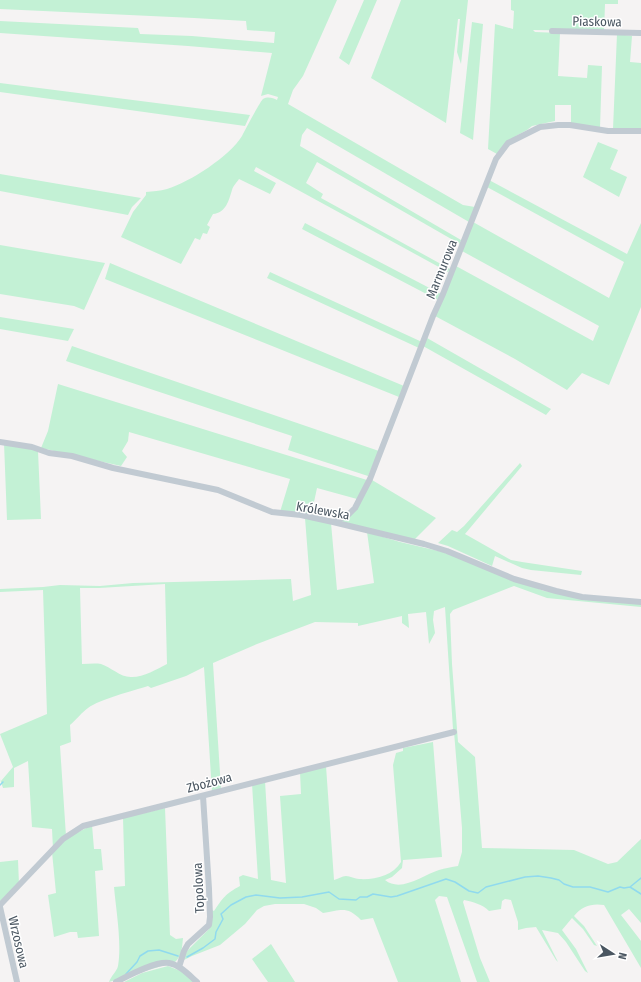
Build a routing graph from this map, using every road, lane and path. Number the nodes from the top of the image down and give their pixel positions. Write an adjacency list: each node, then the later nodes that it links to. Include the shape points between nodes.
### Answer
1 (552, 31): 2 (street, Piaskowa)
2 (641, 33)
3 (641, 131): 5 (street, Marmurowa, via 608,131 570,125 540,127 508,143 502,150 496,159 433,316 370,479 355,508 348,515)
4 (0, 442): 5 (street, Królewska, via 218,490 272,512)
5 (333, 522): 6 (street, Królewska, via 447,551 514,579 549,589 582,597)
6 (641, 602)
7 (454, 732): 8 (street, Zbożowa)
8 (203, 796): 9 (street, Zbożowa, via 74,830); 10 (street, Topolowa, via 209,925 188,944)
9 (0, 906): 11 (street, Wrzosowa)
10 (179, 968): 12 (street, via 168,963 153,966); 13 (street)
11 (17, 982)
12 (116, 982)
13 (197, 982)

